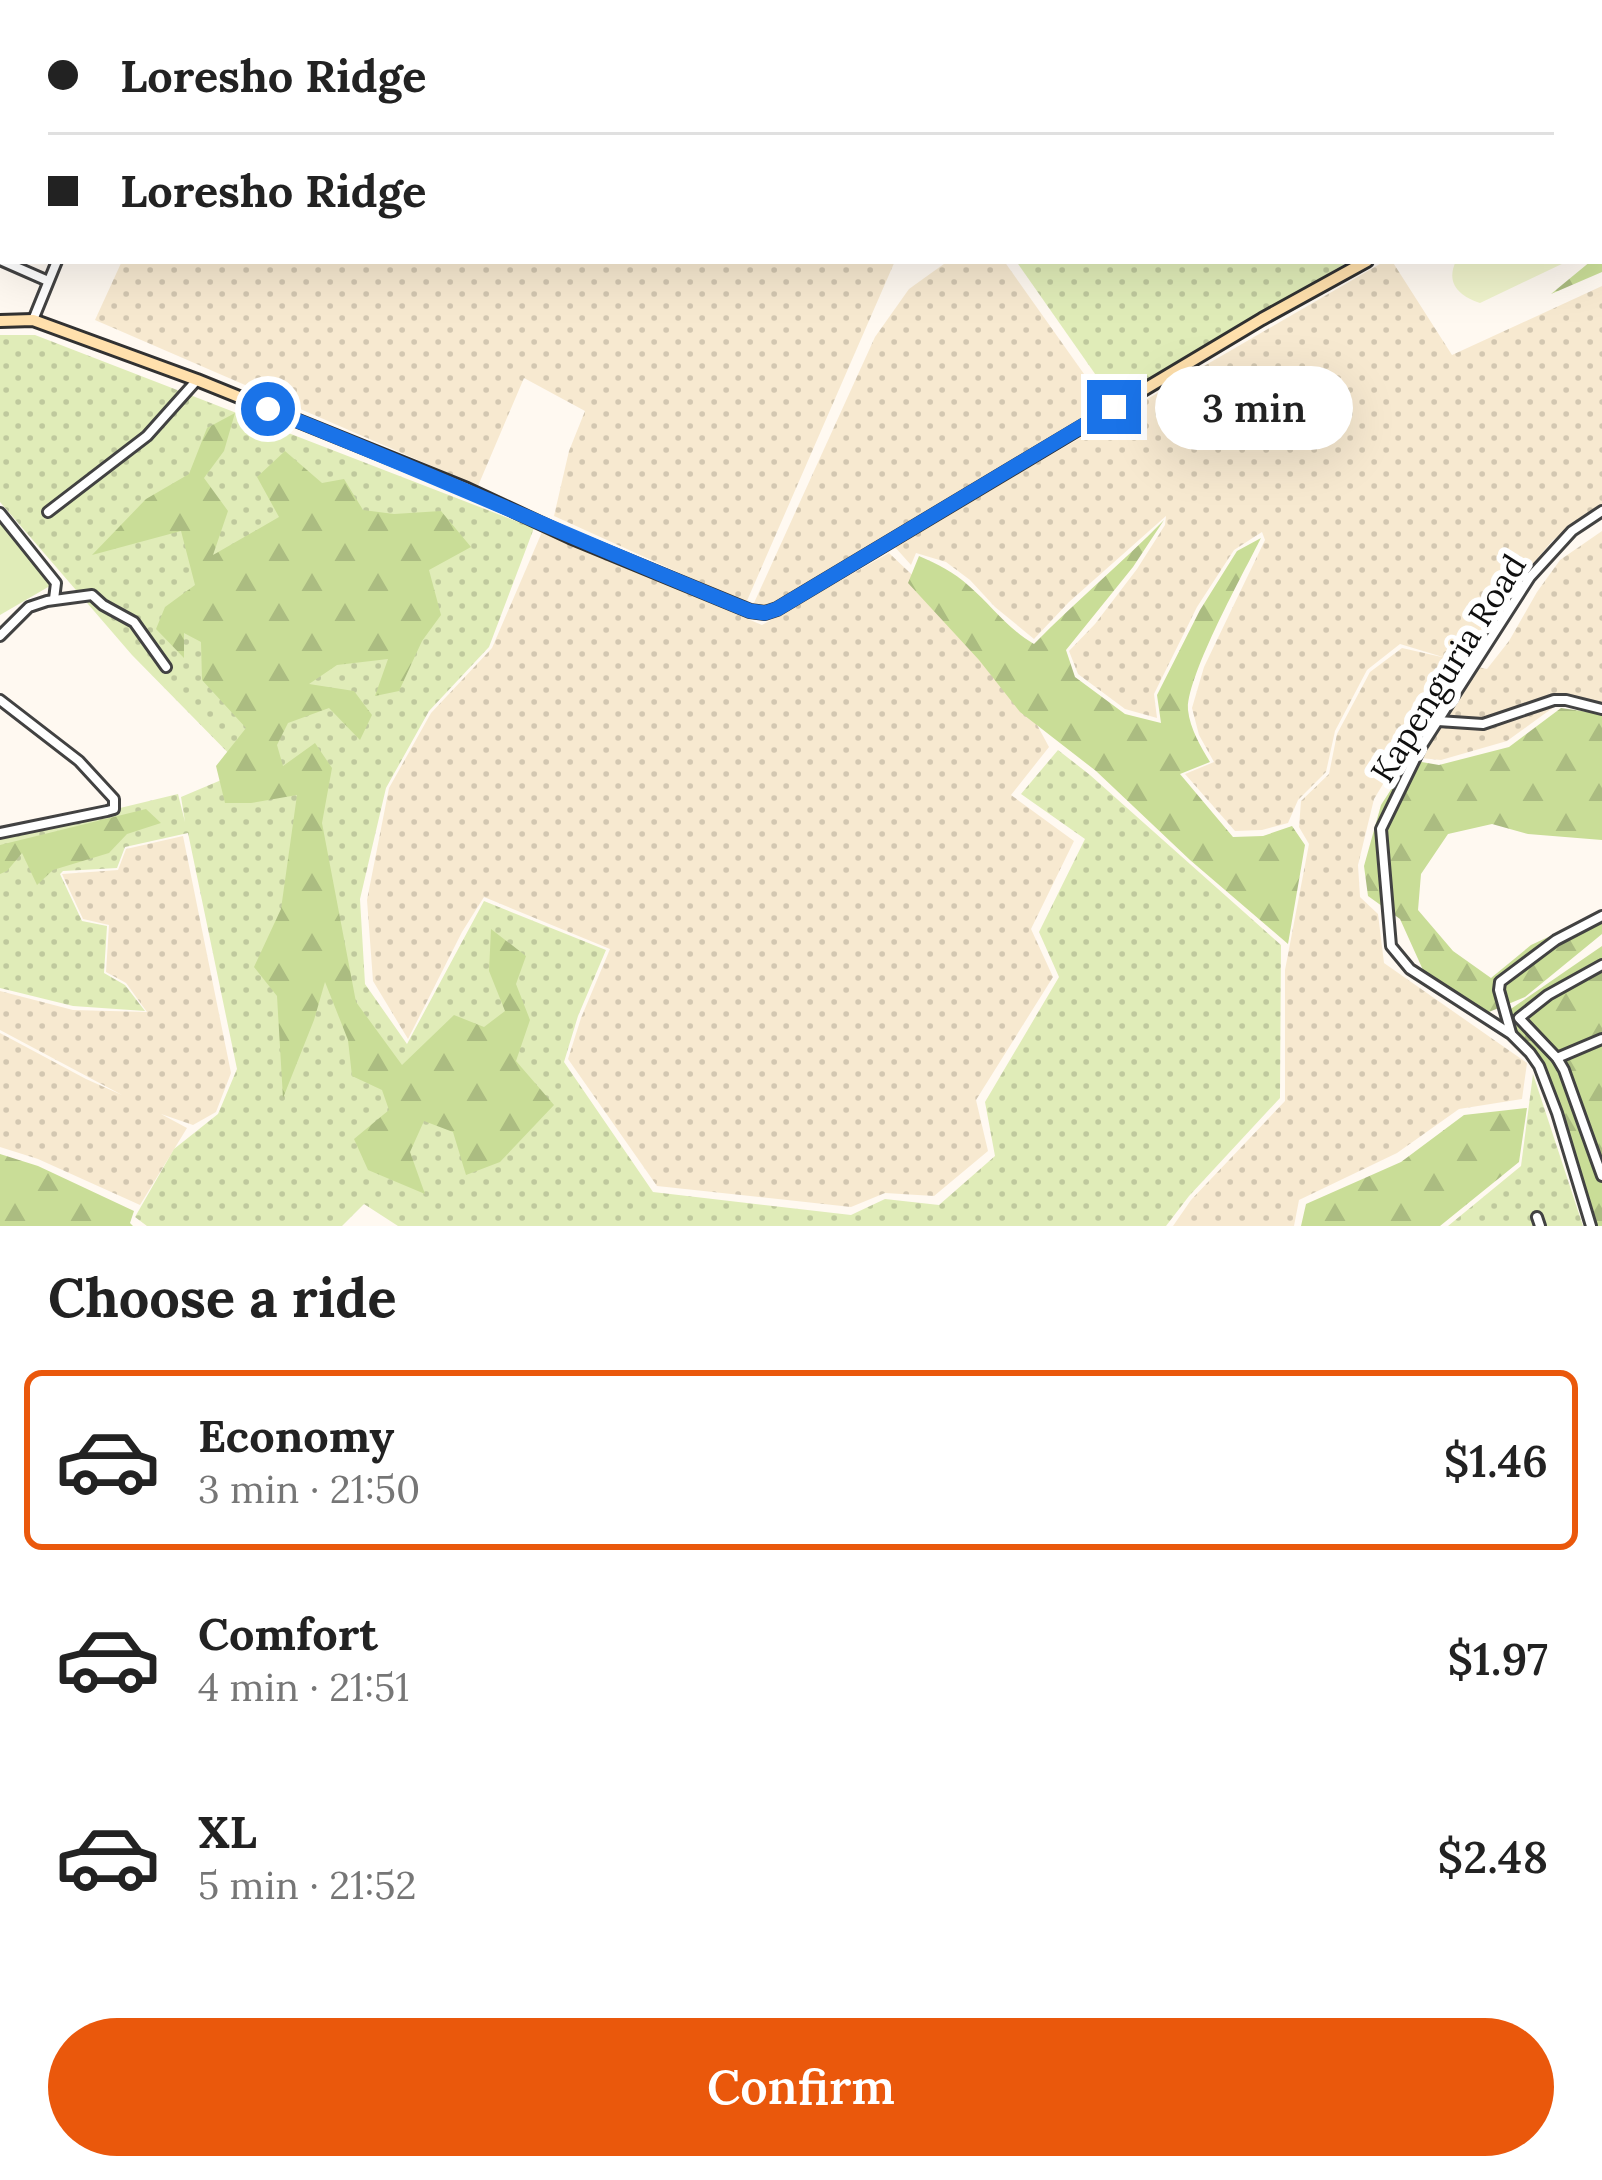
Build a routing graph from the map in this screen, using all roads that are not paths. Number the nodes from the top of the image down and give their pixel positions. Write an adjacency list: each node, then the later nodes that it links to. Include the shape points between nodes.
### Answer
1 (9, 264): 4 (street)
2 (56, 264): 4 (street)
3 (1362, 264): 7 (street, via 765,613)
4 (48, 281): 5 (street)
5 (33, 320): 6 (street); 7 (street)
6 (0, 321)
7 (197, 380): 9 (street, via 147,436)
8 (1602, 511): 16 (street, Kapenguria Road, via 1530,577)
9 (48, 512)
10 (0, 513): 11 (street, via 56,583)
11 (54, 600): 12 (street, via 29,608); 13 (street, via 92,595 134,622)
12 (0, 636)
13 (166, 667)
14 (0, 700): 17 (street, via 79,760 114,809)
15 (1602, 709): 16 (street, via 1554,700 1483,724)
16 (1438, 722): 20 (street, Kapenguria Road, via 1382,822 1391,946 1409,969)
17 (0, 833)
18 (1602, 916): 20 (street, via 1499,982)
19 (1602, 965): 22 (street, via 1520,1015)
20 (1511, 1034): 26 (street, Kapenguria Road, via 1539,1066)
21 (1602, 1040): 22 (street)
22 (1557, 1058): 24 (street)
23 (1602, 1136): 24 (street)
24 (1589, 1140): 25 (street)
25 (1602, 1176)
26 (1591, 1226)

